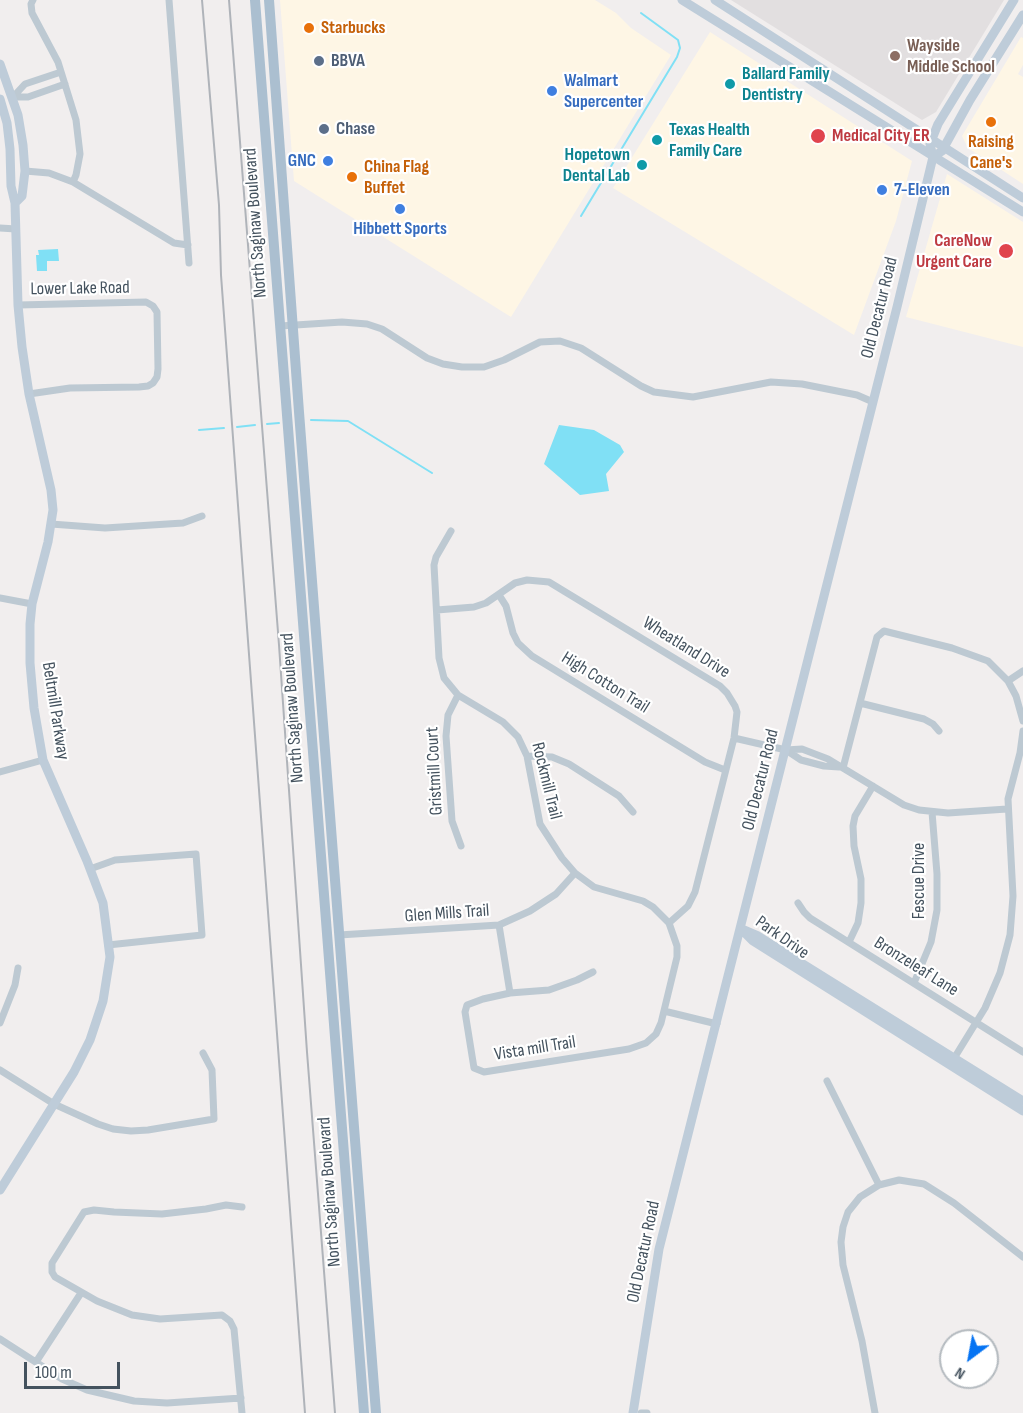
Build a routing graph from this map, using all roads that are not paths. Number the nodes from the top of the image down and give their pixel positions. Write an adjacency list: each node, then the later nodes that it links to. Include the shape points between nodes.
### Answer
1 (32, 0): 2 (street); 16 (street, via 32,13)
2 (43, 0)
3 (169, 0): 32 (street)
4 (255, 0): 36 (main road, North Saginaw Boulevard)
5 (269, 0): 35 (main road, North Saginaw Boulevard)
6 (682, 0): 11 (street)
7 (715, 0): 10 (street)
8 (1014, 0): 12 (street)
9 (1023, 15): 13 (street)
10 (742, 17): 11 (street); 15 (street)
11 (728, 29): 18 (street)
12 (994, 32): 13 (street); 21 (street)
13 (1007, 40): 22 (street)
14 (0, 64): 19 (street, Beltmill Parkway)
15 (826, 69): 18 (street); 21 (street)
16 (61, 72): 17 (street); 19 (street, via 25,84)
17 (65, 84): 19 (street, via 28,97); 26 (street, via 76,120 80,154)
18 (816, 84): 23 (street)
19 (13, 97): 20 (street); 25 (street, Beltmill Parkway)
20 (0, 101): 24 (street, Beltmill Parkway)
21 (932, 138): 22 (street); 23 (street, Old Decatur Road)
22 (944, 146): 23 (street); 27 (street)
23 (933, 157): 29 (street); 38 (street, Old Decatur Road)
24 (11, 164): 25 (street); 28 (street, Beltmill Parkway)
25 (25, 171): 26 (street, via 49,173); 28 (street, Beltmill Parkway, via 22,195)
26 (73, 182): 32 (street, via 174,243)
27 (1023, 198)
28 (15, 203): 31 (street, Beltmill Parkway)
29 (1023, 212)
30 (0, 228): 31 (street)
31 (16, 229): 34 (street, Beltmill Parkway)
32 (188, 245): 33 (street)
33 (189, 263)
34 (18, 305): 37 (street, Beltmill Parkway); 37 (street, Lower Lake Road, via 146,302 157,312 158,369 153,383)
35 (292, 325): 36 (street); 38 (street, via 342,321 367,324 428,358 462,367 484,367 540,342 560,341 581,348 654,392 693,397 771,382 802,384); 72 (main road, North Saginaw Boulevard)
36 (280, 326): 100 (main road, North Saginaw Boulevard)
37 (29, 394): 40 (street, Beltmill Parkway, via 51,490)
38 (873, 402): 55 (street, Old Decatur Road)
39 (202, 516): 40 (street, via 183,523 105,528)
40 (51, 524): 44 (street, Beltmill Parkway)
41 (451, 531): 45 (street, Rockmill Trail, via 434,565)
42 (499, 595): 45 (street, Wheatland Drive, via 474,607); 53 (street, Wheatland Drive, via 515,583 527,580 558,587 720,686 735,706); 59 (street, High Cotton Trail, via 518,643 532,656 705,762)
43 (0, 598): 44 (street)
44 (32, 604): 57 (street, Beltmill Parkway, via 30,663)
45 (437, 610): 48 (street, Rockmill Trail, via 440,668)
46 (1023, 671): 47 (street)
47 (1008, 681): 49 (street, via 988,661 972,654 881,632); 50 (street)
48 (458, 695): 56 (street, Rockmill Trail, via 512,729); 65 (street, Gristmill Court, via 448,716 446,736 452,820)
49 (860, 703): 51 (street, via 924,719); 58 (street)
50 (1023, 721)
51 (939, 730)
52 (1023, 731): 54 (street)
53 (734, 738): 55 (street); 59 (street, Wheatland Drive)
54 (1023, 738): 62 (street)
55 (786, 750): 58 (street, via 801,760); 71 (street, Old Decatur Road)
56 (527, 756): 63 (street, via 552,757 569,764 619,796); 67 (street, Rockmill Trail, via 540,824)
57 (43, 760): 60 (street); 66 (street, Beltmill Parkway)
58 (843, 768): 61 (street)
59 (725, 770): 69 (street, Wheatland Drive, via 695,892 688,906)
60 (0, 772)
61 (873, 786): 64 (street, via 904,805); 73 (street, via 853,826 861,903 858,923)
62 (1007, 809): 64 (street); 81 (street, via 1013,896 1010,935 1000,973)
63 (633, 812)
64 (932, 812): 77 (street, Fescue Drive, via 937,910 931,942)
65 (461, 846)
66 (90, 869): 74 (street, Beltmill Parkway, via 103,903); 74 (street, via 115,860 196,854 202,935)
67 (575, 873): 69 (street, Rockmill Trail, via 594,887 643,901); 70 (street, Glen Mills Trail, via 556,894)
68 (798, 903): 73 (street, Bronzeleaf Lane, via 810,918)
69 (669, 923): 79 (street, via 677,957)
70 (499, 925): 72 (street, Glen Mills Trail); 78 (street)
71 (741, 929): 82 (street, Old Decatur Road); 85 (street, Park Drive, via 758,936)
72 (339, 935): 101 (main road, North Saginaw Boulevard)
73 (849, 942): 77 (street, Bronzeleaf Lane)
74 (108, 945): 89 (street, Beltmill Parkway, via 110,957 103,1001 90,1040)
75 (18, 968): 80 (street)
76 (592, 972): 78 (street, via 549,990)
77 (914, 983): 81 (street, Bronzeleaf Lane)
78 (510, 993): 79 (street, Vista mill Trail, via 467,1005 474,1068 484,1072 646,1044 658,1029)
79 (664, 1011): 82 (street)
80 (0, 1023)
81 (977, 1023): 83 (street, Bronzeleaf Lane); 85 (street)
82 (717, 1024): 102 (street, Old Decatur Road, via 659,1249)
83 (1023, 1052)
84 (203, 1053): 89 (street, via 212,1070 214,1119 131,1131 98,1124)
85 (952, 1062): 88 (street, Park Drive); 90 (street, Park Drive)
86 (0, 1070): 89 (street)
87 (827, 1081): 91 (street)
88 (1023, 1101)
89 (54, 1104): 92 (street, Beltmill Parkway)
90 (1023, 1111)
91 (879, 1185): 94 (street, via 899,1180 924,1184); 105 (street, via 860,1197 848,1212 841,1242)
92 (0, 1190)
93 (242, 1207): 95 (street, via 226,1205 162,1214 84,1212 52,1263 55,1277)
94 (1023, 1257)
95 (81, 1293): 97 (street); 98 (street, via 141,1316 160,1319 222,1315 234,1329)
96 (1, 1342): 97 (street)
97 (36, 1362): 98 (street, via 87,1390 134,1401)
98 (241, 1398): 99 (street)
99 (242, 1413)
100 (364, 1413)
101 (376, 1413)
102 (633, 1413)
103 (641, 1413): 104 (street)
104 (646, 1413)
105 (875, 1413)

